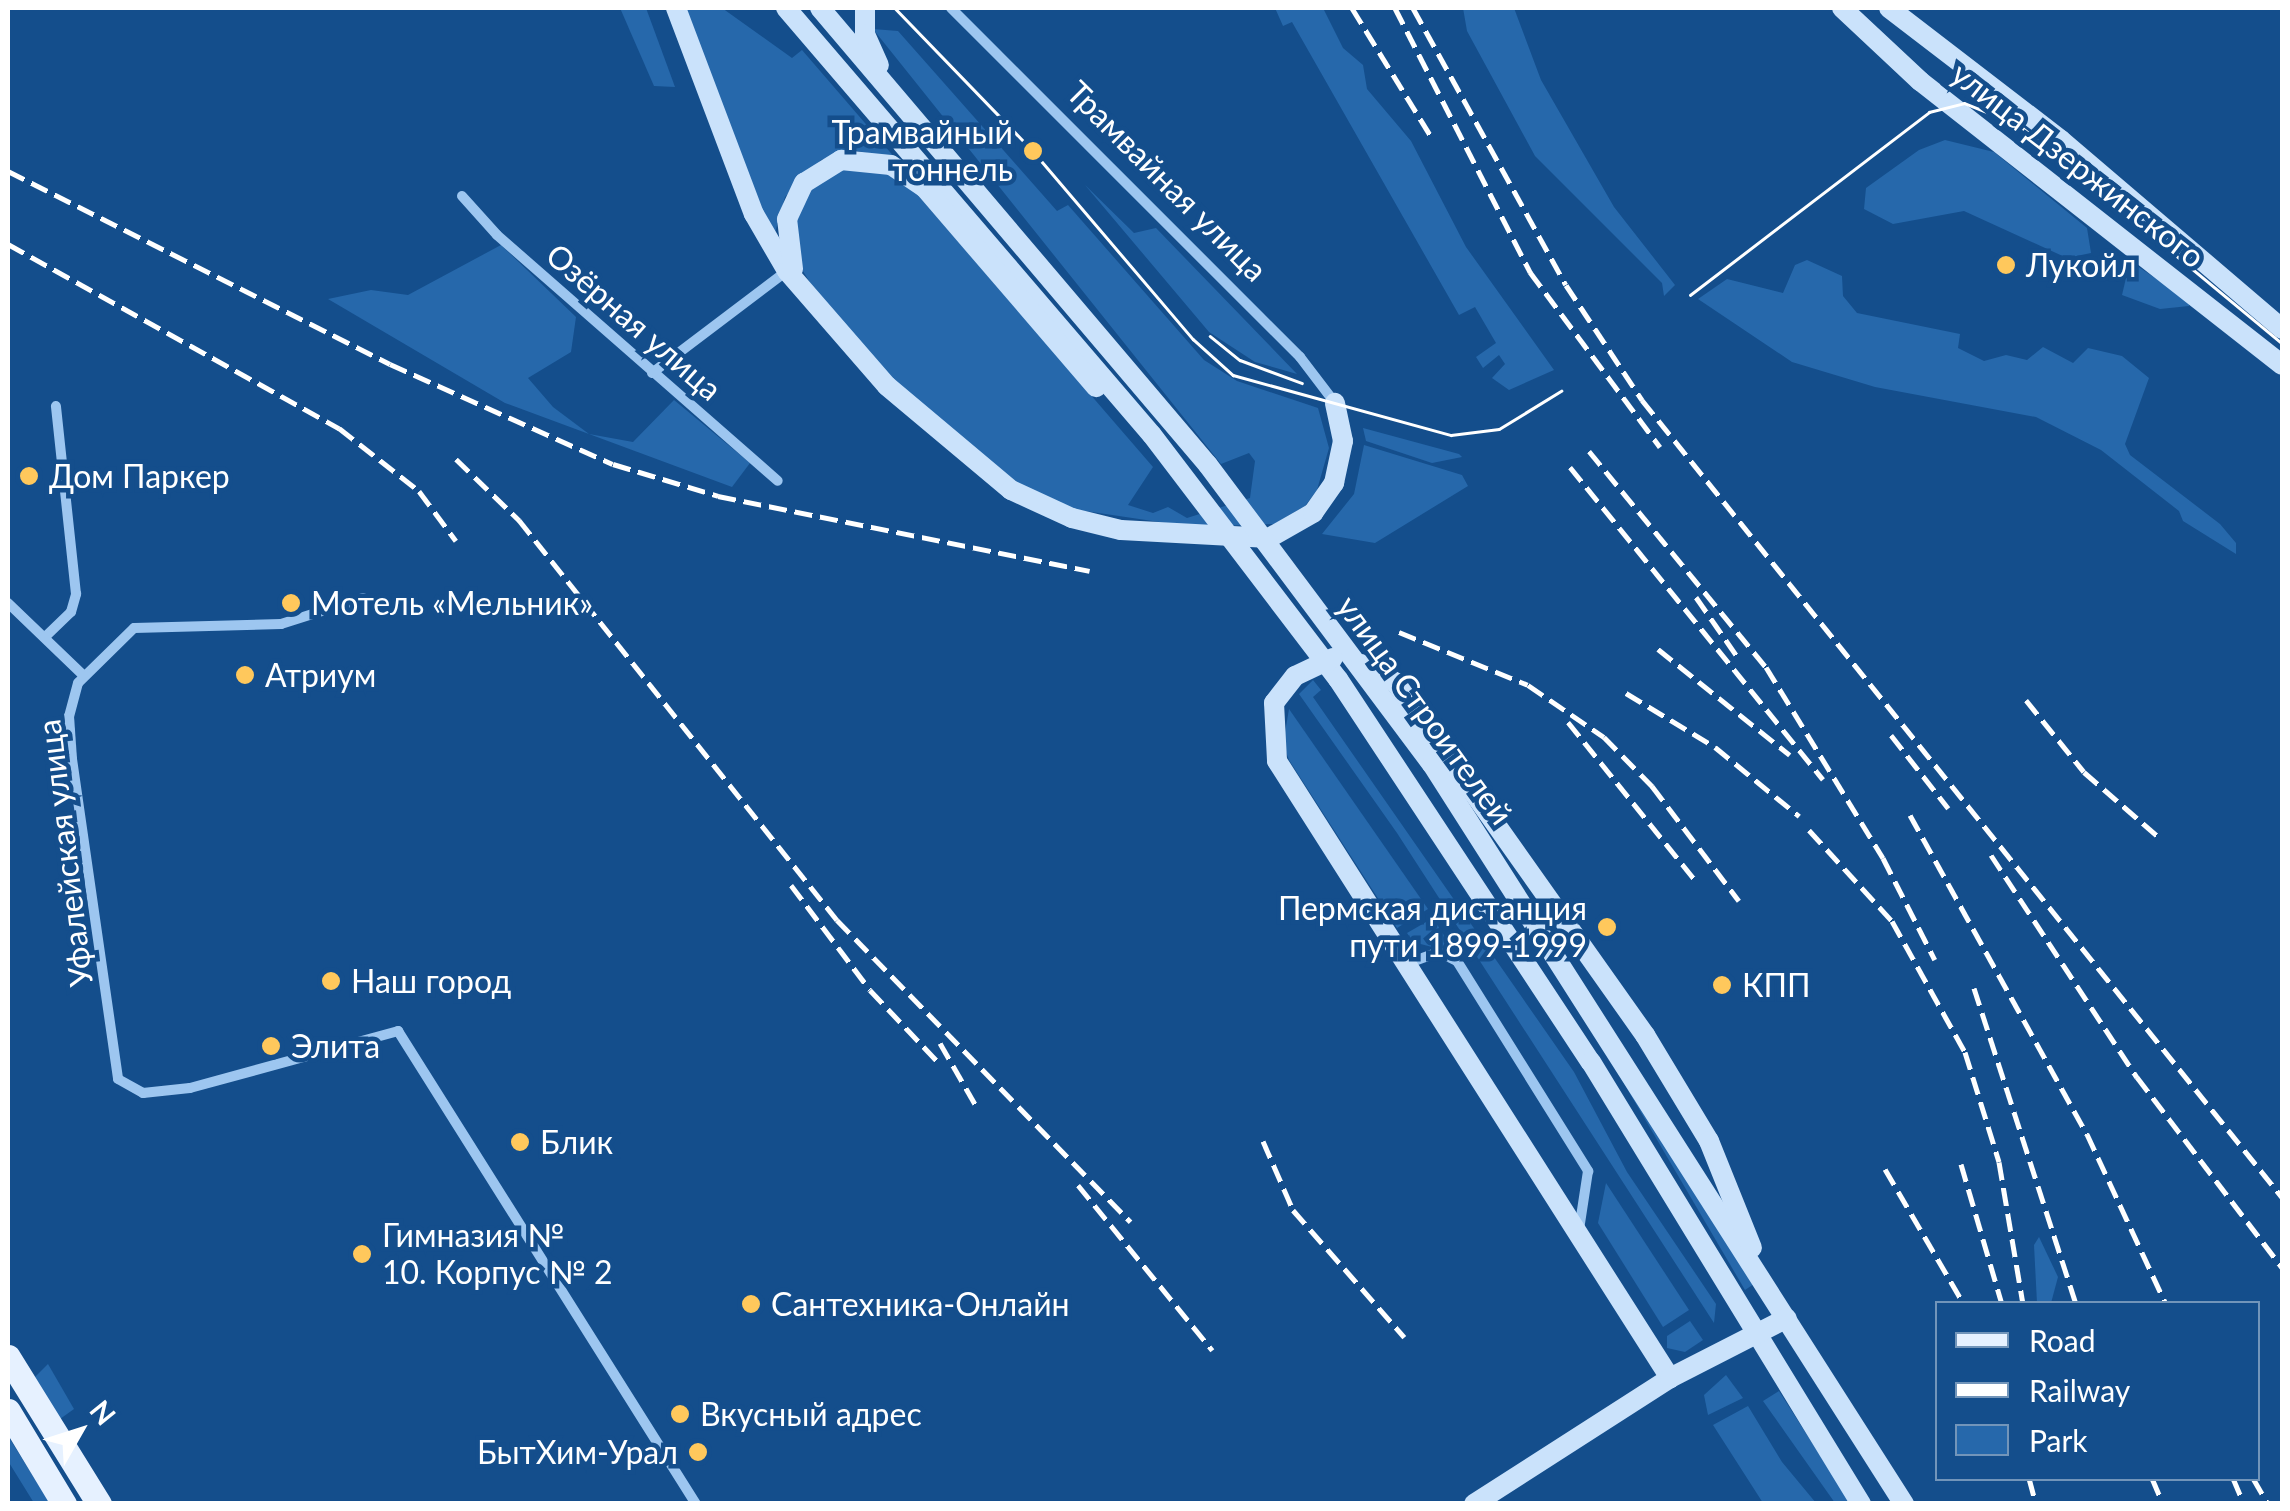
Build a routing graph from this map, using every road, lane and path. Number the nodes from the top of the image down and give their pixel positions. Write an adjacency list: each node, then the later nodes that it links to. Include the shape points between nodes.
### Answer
1 (676, 8): 10 (main road, via 754,214)
2 (786, 8): 17 (main road, улица Строителей)
3 (820, 8): 8 (main road, улица Строителей)
4 (865, 8): 8 (main road, via 866,34)
5 (951, 8): 15 (street, Трамвайная улица, via 1292,348)
6 (1842, 8): 13 (main road, улица Дзержинского, via 1920,81)
7 (1889, 8): 12 (main road, улица Дзержинского, via 2061,140)
8 (887, 85): 25 (main road, улица Строителей, via 1208,465 1368,678 1532,913)
9 (462, 196): 14 (street, Озёрная улица)
10 (787, 271): 11 (main road); 14 (street)
11 (810, 302): 15 (main road, via 887,386 988,474 1038,505 1121,530 1230,540 1293,529 1321,504 1340,468); 17 (main road, via 786,244 794,195 810,176 841,160 891,164 924,188 1073,364)
12 (2282, 329)
13 (2282, 365)
14 (652, 373): 18 (street, Озёрная улица)
15 (1336, 403)
16 (56, 406): 21 (street, via 76,594 71,612)
17 (1152, 435): 27 (main road, улица Строителей, via 1338,679 1591,1062)
18 (778, 481)
19 (363, 598): 22 (street, via 282,624 134,628)
20 (8, 603): 21 (street, Уфалейская улица)
21 (45, 637): 22 (street, Уфалейская улица)
22 (82, 674): 33 (street, Уфалейская улица, via 69,716 72,759 118,1079 143,1093 190,1088 398,1031)
23 (1406, 964): 24 (main road); 24 (street, via 1440,952 1457,961 1588,1171 1589,1196); 25 (main road, via 1277,761 1274,703 1295,676 1326,658 1348,658 1395,682 1492,814 1645,1035 1709,1142 1742,1209)
24 (1578, 1231): 29 (main road)
25 (1758, 1267): 26 (main road, улица Строителей)
26 (1787, 1318): 27 (main road); 36 (main road, улица Строителей)
27 (1753, 1333): 29 (main road); 35 (main road, улица Строителей)
28 (8, 1356): 32 (main road)
29 (1670, 1378): 34 (main road)
30 (8, 1410): 31 (main road)
31 (64, 1504)
32 (98, 1504)
33 (696, 1504)
34 (1474, 1504)
35 (1862, 1504)
36 (1904, 1504)

